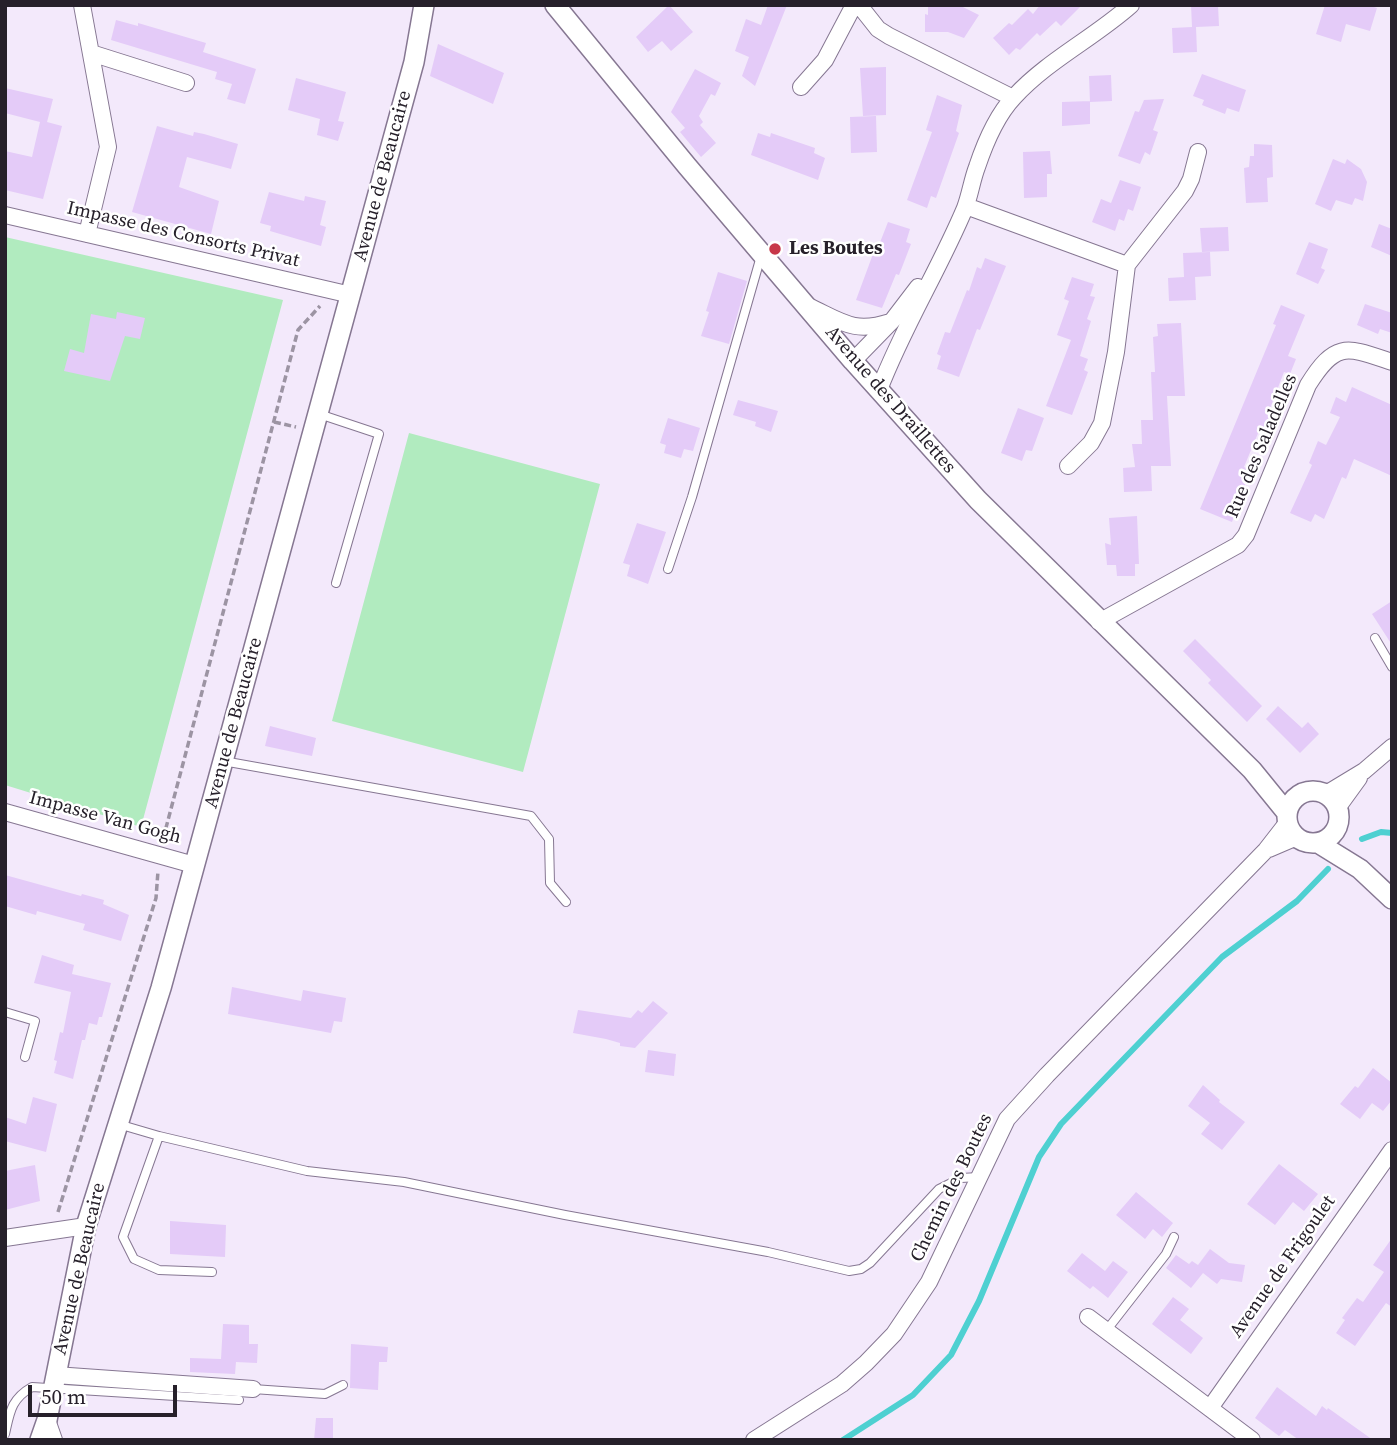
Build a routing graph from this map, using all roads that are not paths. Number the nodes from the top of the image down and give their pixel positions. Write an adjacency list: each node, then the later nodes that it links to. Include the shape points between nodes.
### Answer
1 (82, 5): 6 (street)
2 (424, 5): 17 (street, Avenue de Beaucaire, via 414,62)
3 (555, 5): 14 (street, Avenue des Draillettes)
4 (857, 5): 8 (street, via 825,60); 9 (street, via 889,36)
5 (1131, 5): 9 (street)
6 (91, 53): 7 (street); 13 (street, via 108,147)
7 (186, 83)
8 (801, 87)
9 (1013, 98): 11 (street, via 987,141)
10 (1198, 152): 16 (street, via 1185,191)
11 (966, 206): 15 (street); 16 (street)
12 (5, 215): 13 (street, Impasse des Consorts Privat)
13 (87, 234): 17 (street, Impasse des Consorts Privat)
14 (762, 253): 18 (street, Avenue des Draillettes); 25 (lane)
15 (939, 261): 19 (street); 22 (street)
16 (1127, 265): 24 (street, via 1102,423 1091,443)
17 (342, 293): 23 (street, Avenue de Beaucaire)
18 (808, 306): 19 (street, via 853,327 873,328); 20 (street, Avenue des Draillettes)
19 (892, 321): 20 (street)
20 (853, 361): 22 (street, Avenue des Draillettes)
21 (1392, 362): 27 (street, Rue des Saladelles, via 1352,349 1334,354 1320,366 1238,545)
22 (879, 390): 27 (street, Avenue des Draillettes, via 978,500)
23 (319, 414): 26 (lane, via 379,434); 31 (street, Avenue de Beaucaire)
24 (1068, 466)
25 (668, 569)
26 (336, 583)
27 (1099, 622): 32 (street, Avenue des Draillettes)
28 (1375, 638): 29 (lane)
29 (1392, 667)
30 (1392, 747): 34 (street)
31 (223, 761): 39 (street, Avenue de Beaucaire); 42 (lane, via 531,816 549,839 550,883)
32 (1252, 770): 33 (street, Avenue des Draillettes); 36 (street, Avenue des Draillettes)
33 (1299, 795): 34 (street, via 1312,790); 36 (street, via 1289,806)
34 (1332, 800): 37 (street, via 1340,814)
35 (5, 812): 39 (street, Impasse Van Gogh)
36 (1290, 824): 38 (street, via 1303,841); 48 (street, Chemin des Boutes, via 1021,1102 1007,1119)
37 (1336, 830): 38 (street); 40 (street)
38 (1318, 843): 40 (street)
39 (194, 865): 45 (street, Avenue de Beaucaire)
40 (1360, 869): 41 (street)
41 (1392, 899)
42 (566, 902)
43 (5, 1012): 44 (lane, via 36,1021)
44 (25, 1057)
45 (118, 1124): 46 (lane); 49 (street, Avenue de Beaucaire)
46 (159, 1136): 48 (lane, via 307,1171 404,1182 849,1271 870,1263 939,1189 961,1178); 52 (lane, via 123,1237 134,1259 159,1270)
47 (1392, 1150): 59 (street, Avenue de Frigoulet)
48 (979, 1177): 64 (street, Chemin des Boutes, via 929,1282 894,1334 842,1384)
49 (86, 1226): 51 (street); 55 (street, Avenue de Beaucaire)
50 (1174, 1237): 54 (lane)
51 (5, 1238)
52 (212, 1272)
53 (1088, 1317): 54 (street)
54 (1106, 1331): 59 (street)
55 (54, 1381): 57 (street); 58 (lane); 60 (street, Avenue de Beaucaire); 61 (lane, via 20,1394 11,1407)
56 (343, 1385): 57 (lane, via 325,1394)
57 (253, 1389)
58 (239, 1400)
59 (1210, 1408): 65 (street)
60 (47, 1420): 62 (street, Avenue de Beaucaire); 63 (street)
61 (5, 1434)
62 (40, 1440)
63 (54, 1440)
64 (754, 1440)
65 (1252, 1440)

